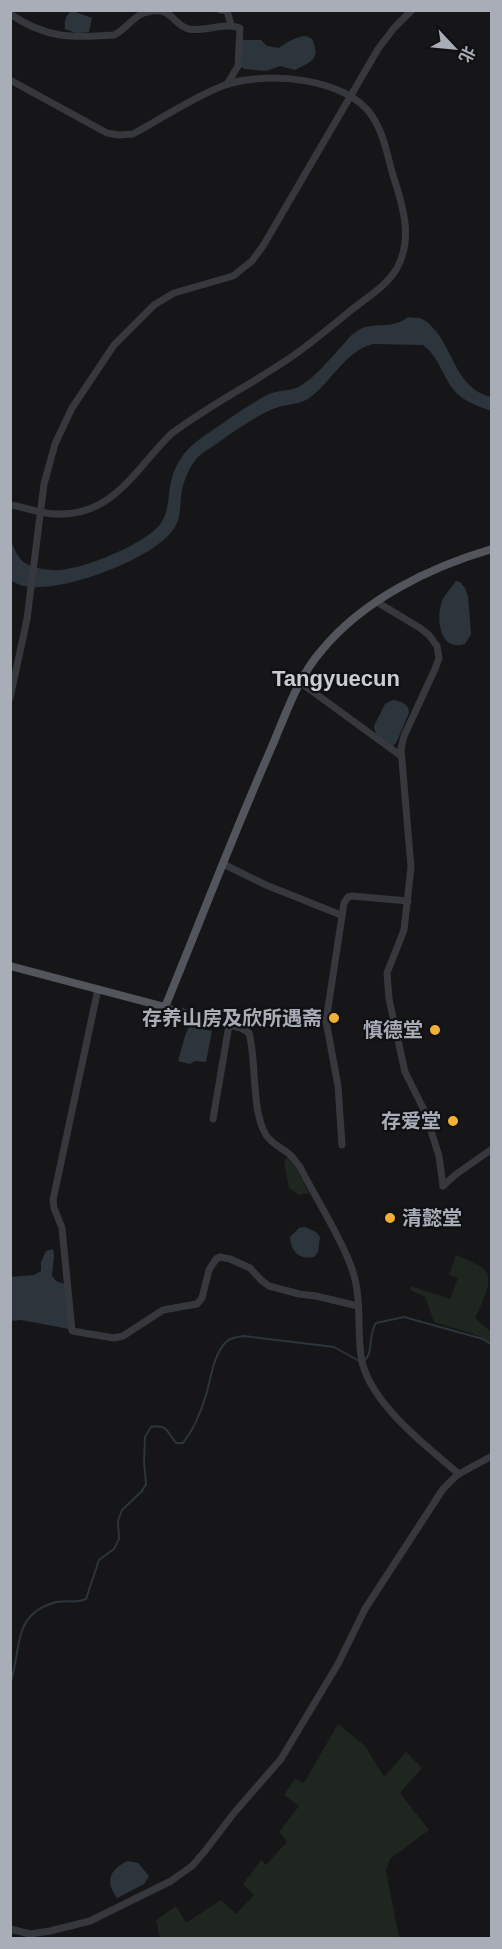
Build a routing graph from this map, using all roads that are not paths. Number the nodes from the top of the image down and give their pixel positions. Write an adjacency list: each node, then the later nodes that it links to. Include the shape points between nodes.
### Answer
1 (220, 10): 4 (street, via 227,11)
2 (412, 10): 7 (street, via 386,38)
3 (10, 14): 4 (street, via 32,27 65,37 114,35 141,14 157,11 170,13 188,28)
4 (231, 25): 6 (street, via 240,28 238,66)
5 (10, 80): 6 (street, via 107,133 119,135 133,134)
6 (227, 84): 7 (street, via 254,79 298,79 322,84)
7 (350, 97): 9 (street, via 252,261 226,279 160,300 114,345 60,431 46,471); 9 (street, via 368,111 379,130 402,204 402,254 389,281 297,353 171,434 110,500 72,513)
8 (10, 505): 9 (street)
9 (39, 513): 13 (street, via 30,601)
10 (492, 549): 11 (main road, via 437,570)
11 (377, 602): 12 (main road, via 329,642); 14 (street, via 425,631 437,646 439,658 404,736)
12 (301, 683): 14 (street); 15 (main road)
13 (10, 698)
14 (401, 756): 16 (street, via 411,867)
15 (223, 864): 17 (street); 20 (main road)
16 (408, 901): 17 (street, via 352,896 344,903); 24 (street, via 404,930 387,973 389,999 405,1072 425,1112 439,1156 443,1186)
17 (341, 915): 23 (street, via 326,1021 338,1086)
18 (10, 966): 19 (main road)
19 (98, 989): 20 (main road); 25 (street, via 53,1200 62,1228 72,1331 114,1338 163,1310 197,1304 209,1270 220,1257 250,1268 269,1286)
20 (165, 1007): 21 (street)
21 (229, 1025): 22 (street); 25 (street, via 249,1033 261,1124 270,1140 300,1167 347,1256)
22 (213, 1119)
23 (342, 1145)
24 (492, 1149)
25 (358, 1306): 27 (street, via 361,1361 370,1382 412,1435)
26 (492, 1456): 27 (street)
27 (459, 1474): 28 (street, via 443,1489 365,1609 338,1664 281,1759 192,1866 171,1881 90,1922 30,1934)
28 (10, 1929)

